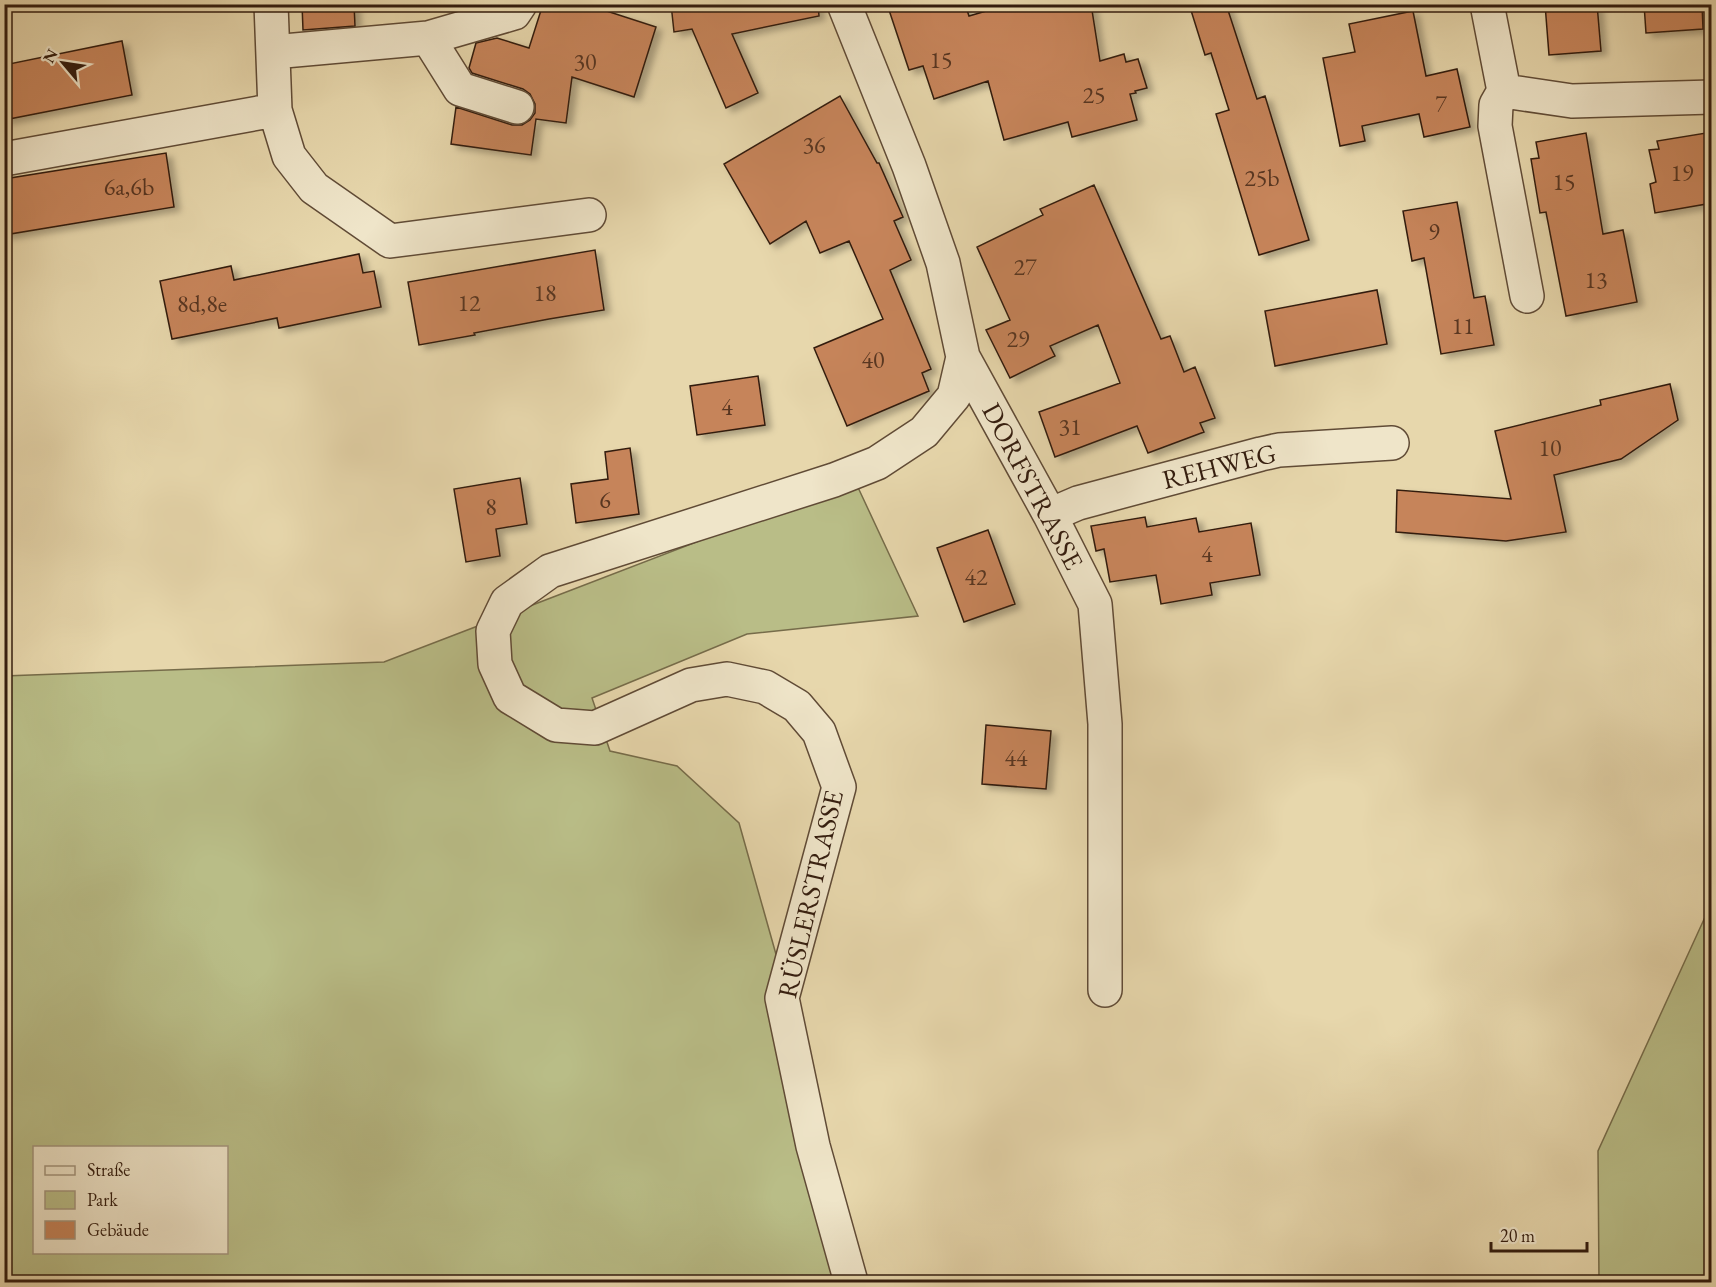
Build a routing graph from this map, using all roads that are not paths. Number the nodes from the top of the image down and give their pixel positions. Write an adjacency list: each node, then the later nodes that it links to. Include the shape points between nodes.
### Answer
1 (271, 4): 6 (street)
2 (520, 4): 5 (street, via 514,14)
3 (844, 4): 14 (street, DORFSTRASSE, via 943,263)
4 (1487, 4): 7 (street)
5 (428, 38): 6 (street); 9 (street, via 460,89)
6 (273, 52): 10 (street)
7 (1504, 91): 8 (street, via 1572,101); 13 (street, via 1496,105 1495,126)
8 (1712, 97)
9 (517, 107)
10 (275, 110): 11 (street); 12 (street, via 289,156 314,188 390,241)
11 (4, 159)
12 (589, 215)
13 (1527, 296)
14 (963, 357): 16 (street, DORFSTRASSE); 18 (street, RÜSLERSTRASSE, via 954,396 924,432 877,463 550,571 507,602 493,631 495,664 510,697 556,725 595,728 692,685 727,679 765,687 797,705 819,732 839,787 782,998 813,1146)
15 (1392, 443): 16 (street, REHWEG, via 1279,450 1078,503)
16 (1050, 515): 17 (street, DORFSTRASSE, via 1095,604 1105,724)
17 (1105, 990)
18 (851, 1282)

